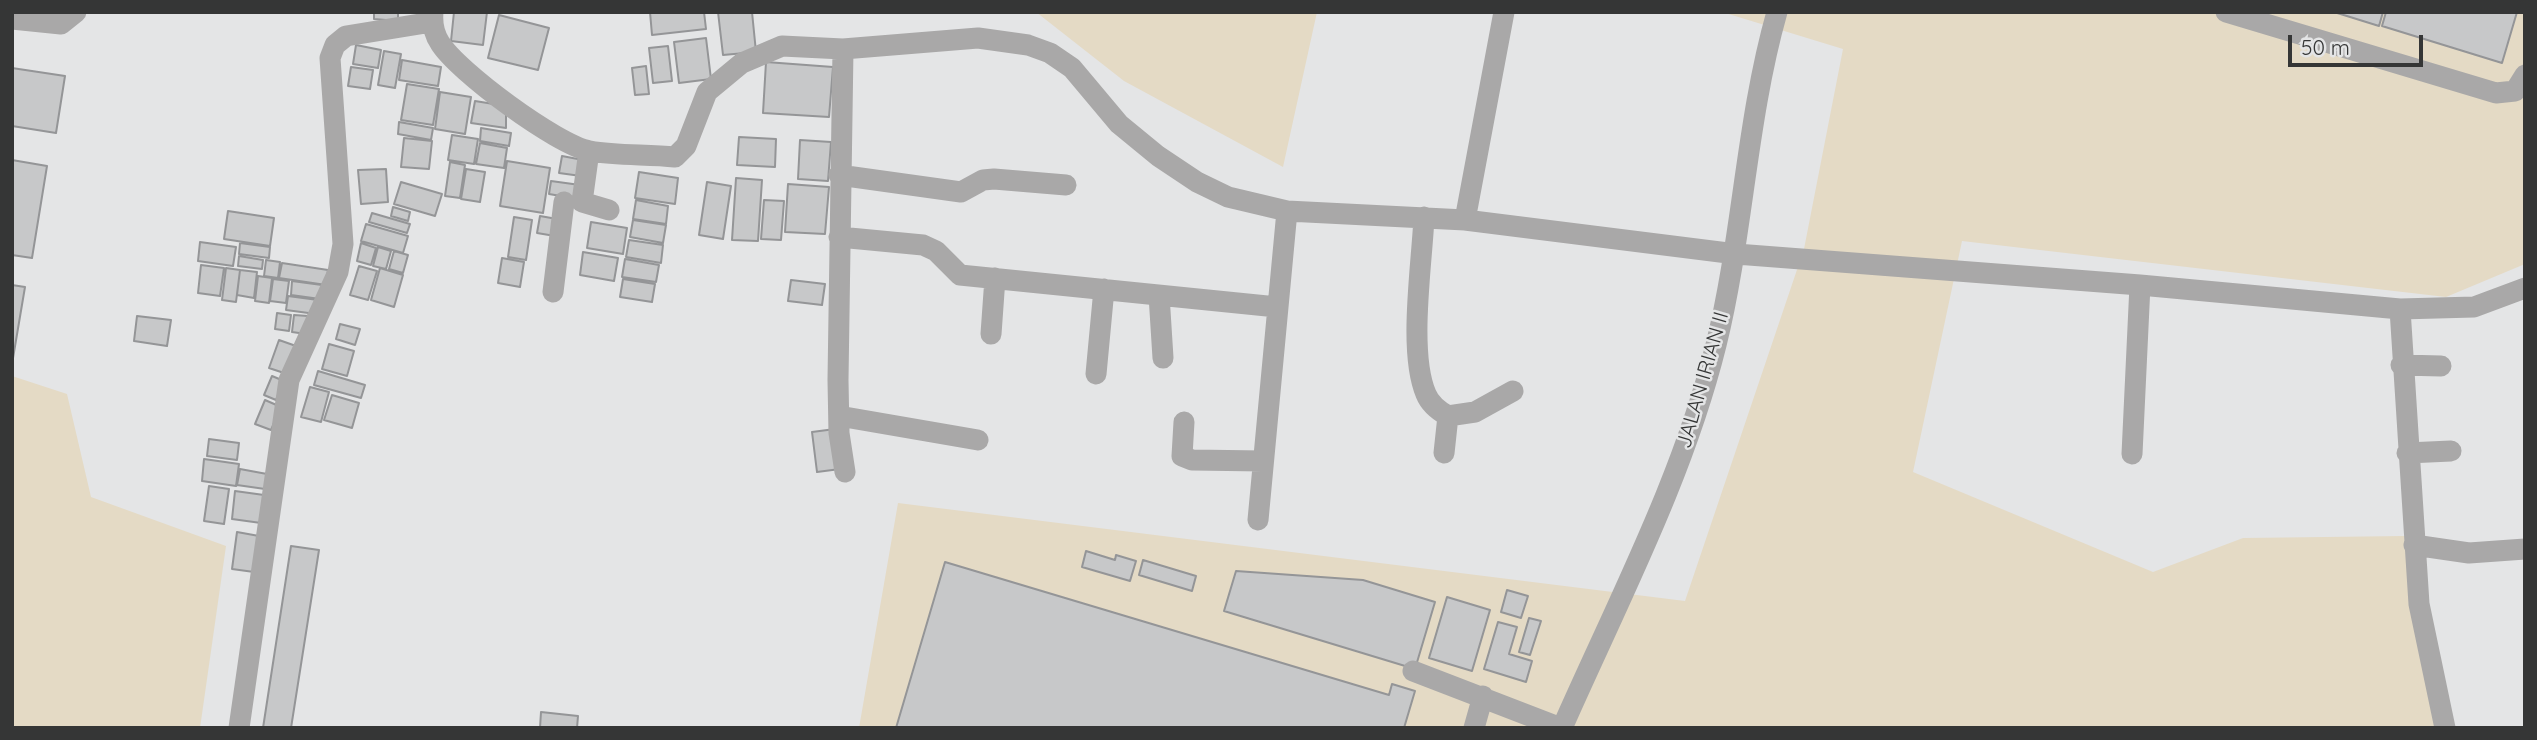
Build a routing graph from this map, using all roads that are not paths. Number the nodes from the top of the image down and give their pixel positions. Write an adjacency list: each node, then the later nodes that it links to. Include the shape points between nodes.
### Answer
1 (76, 12): 6 (street, via 61,24)
2 (1503, 12): 16 (street)
3 (1777, 12): 18 (street, JALAN IRIAN II, via 1762,79)
4 (2226, 12): 8 (street, via 2496,93 2515,91)
5 (432, 17): 9 (street, via 438,41 457,64 557,139); 49 (street, via 346,36 335,45 330,58 343,244 338,272 289,380)
6 (12, 19)
7 (843, 49): 9 (street, via 782,46 742,63 707,92 686,146 675,157); 10 (street); 14 (street, via 978,37 1050,53 1072,68 1119,124 1158,156 1228,197)
8 (2525, 75)
9 (589, 151): 12 (street)
10 (839, 176): 11 (street, via 961,192 994,178); 17 (street)
11 (1066, 185)
12 (565, 202): 13 (street); 23 (street)
13 (609, 210)
14 (1287, 211): 15 (street); 25 (street)
15 (1424, 217): 16 (street); 34 (street, via 1420,373 1427,396)
16 (1465, 220): 18 (street)
17 (839, 237): 19 (street, via 923,246 936,251 960,275); 33 (street)
18 (1736, 254): 20 (street); 51 (street, JALAN IRIAN II, via 1699,407)
19 (995, 278): 22 (street); 27 (street)
20 (2140, 285): 26 (street); 40 (street)
21 (2525, 288): 26 (street, via 2474,307)
22 (1104, 289): 24 (street); 31 (street)
23 (553, 292)
24 (1158, 295): 25 (street); 28 (street)
25 (1277, 307): 41 (street)
26 (2400, 309): 29 (street)
27 (991, 334)
28 (1163, 358)
29 (2401, 365): 30 (street); 39 (street)
30 (2441, 366)
31 (1096, 374)
32 (1513, 391): 34 (street, via 1475,412)
33 (839, 416): 36 (street); 42 (street)
34 (1448, 416): 38 (street)
35 (1184, 422): 41 (street, via 1182,456)
36 (978, 440)
37 (2451, 451): 39 (street)
38 (1444, 453)
39 (2407, 453): 44 (street)
40 (2132, 454)
41 (1263, 461): 43 (street)
42 (845, 472)
43 (1258, 520)
44 (2414, 545): 45 (street, via 2469,553); 48 (street, via 2419,604)
45 (2525, 549)
46 (1413, 671): 47 (street)
47 (1483, 696): 50 (street); 51 (street)
48 (2441, 725)
49 (239, 728)
50 (1474, 728)
51 (1561, 728)

